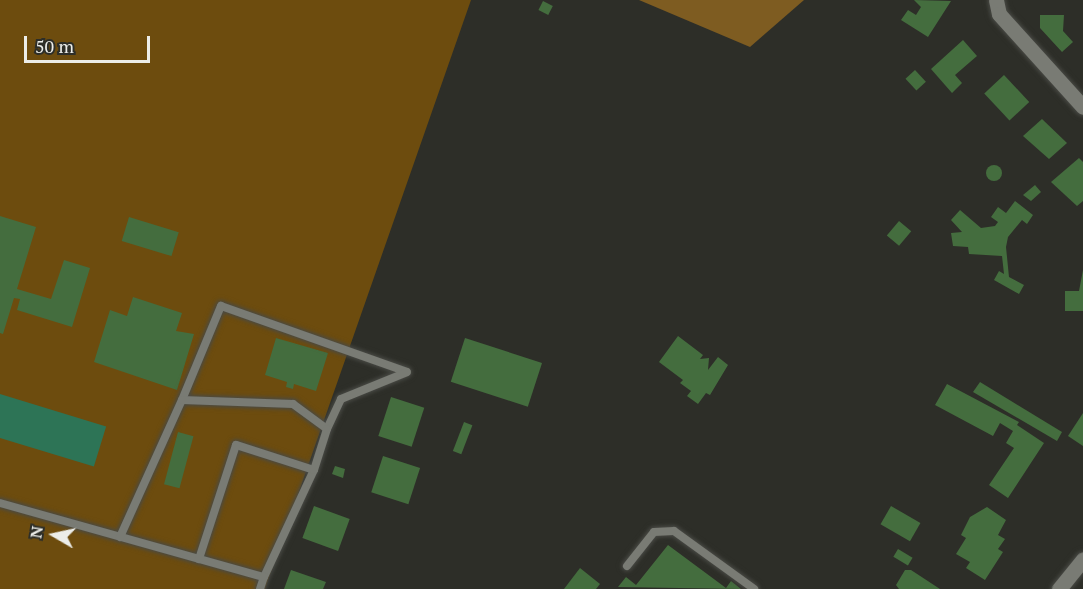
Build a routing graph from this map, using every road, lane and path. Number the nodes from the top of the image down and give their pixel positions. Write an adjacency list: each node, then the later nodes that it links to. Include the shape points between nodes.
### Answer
1 (996, 0): 2 (street, via 999,14)
2 (1083, 107)
3 (182, 400): 4 (lane, via 292,404); 4 (lane, via 221,306 407,372 341,399); 7 (lane)
4 (327, 429): 5 (lane)
5 (314, 470): 8 (lane, via 236,445); 11 (lane)
6 (0, 503): 7 (lane)
7 (120, 537): 8 (lane)
8 (199, 559): 11 (lane)
9 (1083, 559): 14 (street)
10 (627, 566): 13 (lane, via 654,532 674,531)
11 (264, 577): 12 (lane)
12 (260, 589)
13 (754, 589)
14 (1059, 589)

